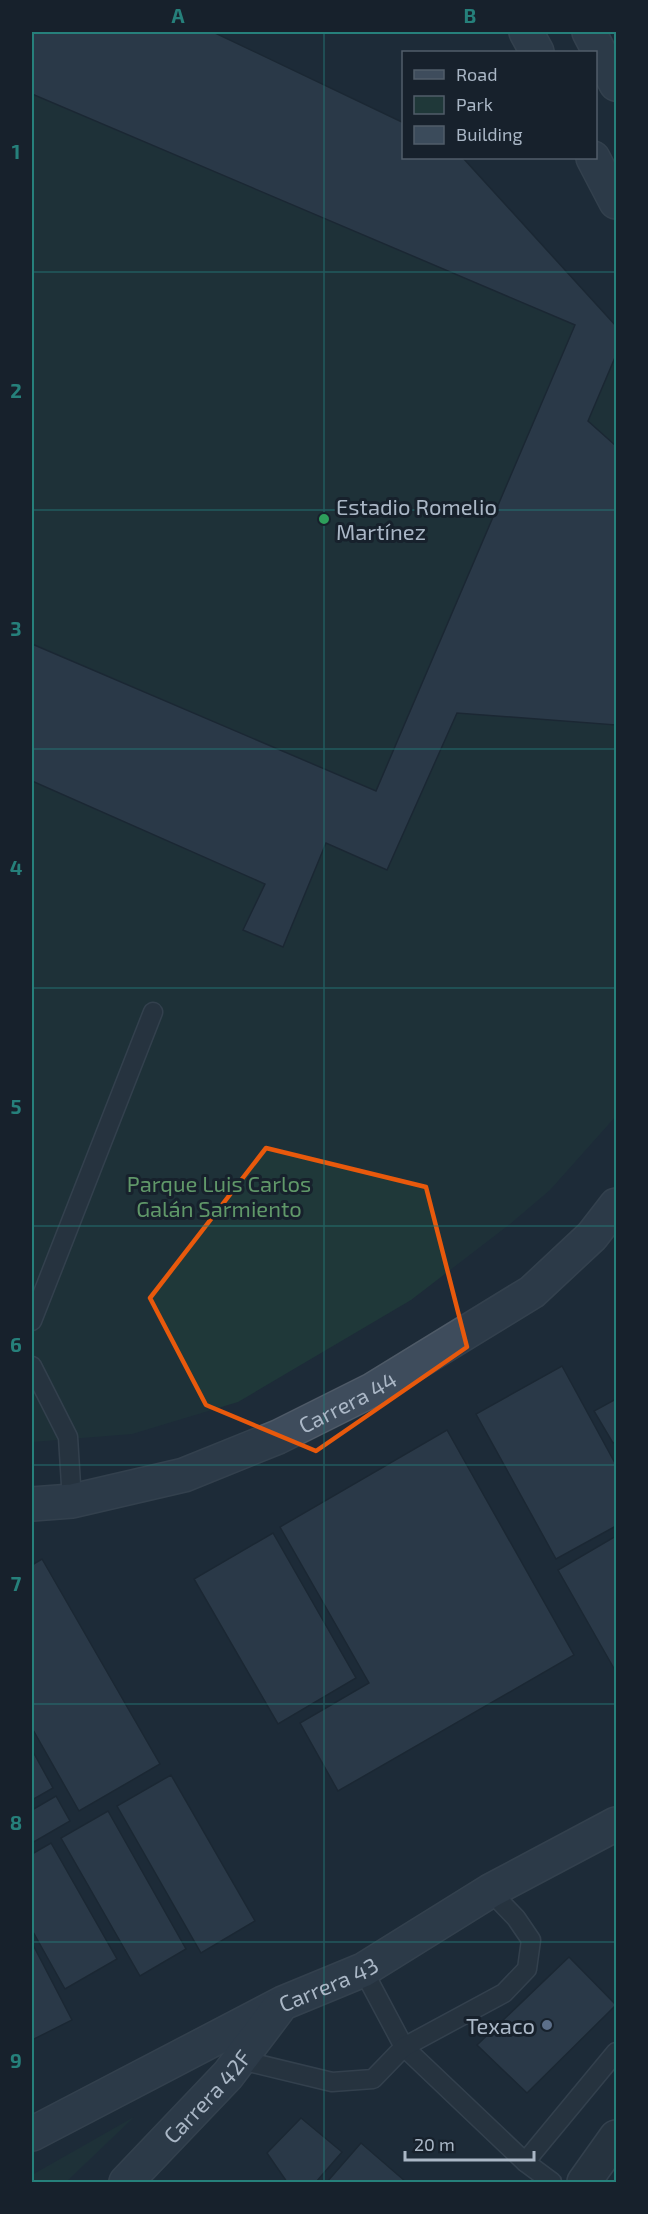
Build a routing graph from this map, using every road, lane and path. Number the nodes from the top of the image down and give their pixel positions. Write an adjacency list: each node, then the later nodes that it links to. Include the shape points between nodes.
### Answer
1 (526, 32): 3 (street)
2 (589, 32): 4 (street)
3 (536, 51)
4 (616, 84)
5 (594, 159): 6 (street)
6 (616, 202)
7 (153, 1012): 9 (lane)
8 (616, 1205): 11 (street, Carrera 44, via 592,1236 532,1292 372,1390 278,1437 184,1475)
9 (32, 1321)
10 (32, 1366): 11 (lane, via 68,1437)
11 (72, 1501): 12 (street, Carrera 44)
12 (32, 1504)
13 (616, 1824): 14 (street, Carrera 43)
14 (490, 1891): 15 (street, Carrera 43); 17 (lane, via 531,1940 527,1969 504,1993)
15 (363, 1970): 16 (street, Carrera 43); 17 (lane)
16 (283, 2003): 19 (street, Carrera 42F); 20 (street, Carrera 43)
17 (405, 2048): 19 (lane, via 373,2079 332,2082); 22 (lane)
18 (616, 2052): 22 (lane)
19 (241, 2060): 23 (street, Carrera 42F)
20 (32, 2134)
21 (616, 2137): 25 (street)
22 (525, 2162): 24 (lane)
23 (126, 2182)
24 (552, 2182)
25 (584, 2182)

